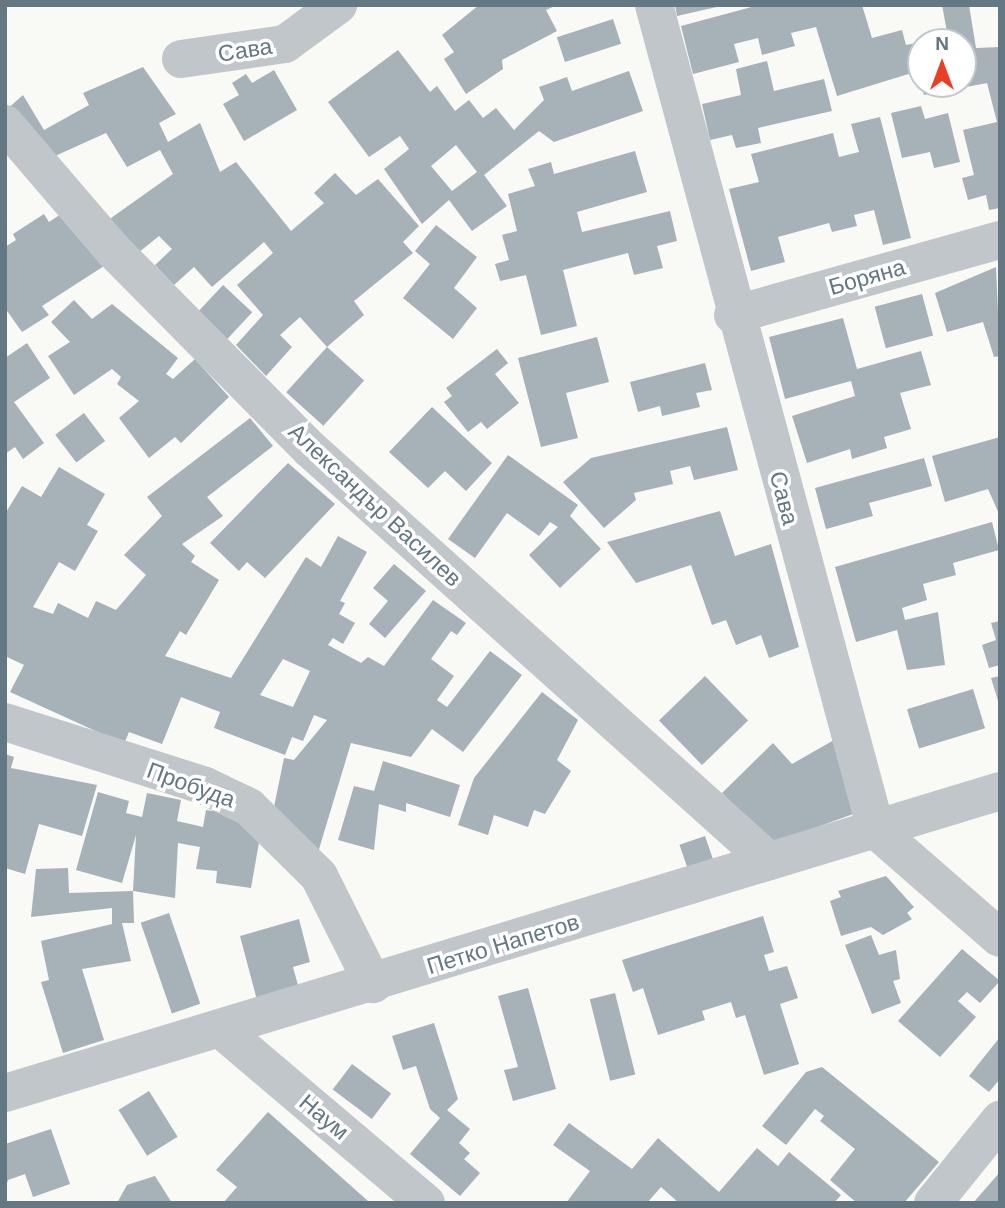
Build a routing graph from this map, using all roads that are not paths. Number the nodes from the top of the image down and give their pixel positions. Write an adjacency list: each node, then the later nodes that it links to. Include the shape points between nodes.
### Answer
1 (338, 5): 3 (street, Сава, via 285,44)
2 (654, 5): 6 (street, Сава)
3 (181, 59)
4 (5, 124): 10 (street, Александър Василев, via 114,251 310,449)
5 (1000, 240): 6 (street, Боряна)
6 (733, 315): 9 (street, Сава)
7 (5, 722): 12 (street, Прoбудa, via 249,807 318,876)
8 (1000, 791): 9 (street, Петко Напетов)
9 (876, 830): 10 (street, Петко Напетов); 11 (street)
10 (769, 861): 12 (street, Петко Напетов)
11 (1000, 938)
12 (373, 984): 13 (street, Петко Напетов)
13 (223, 1031): 14 (street, Петко Напетов); 16 (street, Наум)
14 (5, 1093)
15 (1000, 1120): 17 (street)
16 (402, 1195)
17 (933, 1203)

